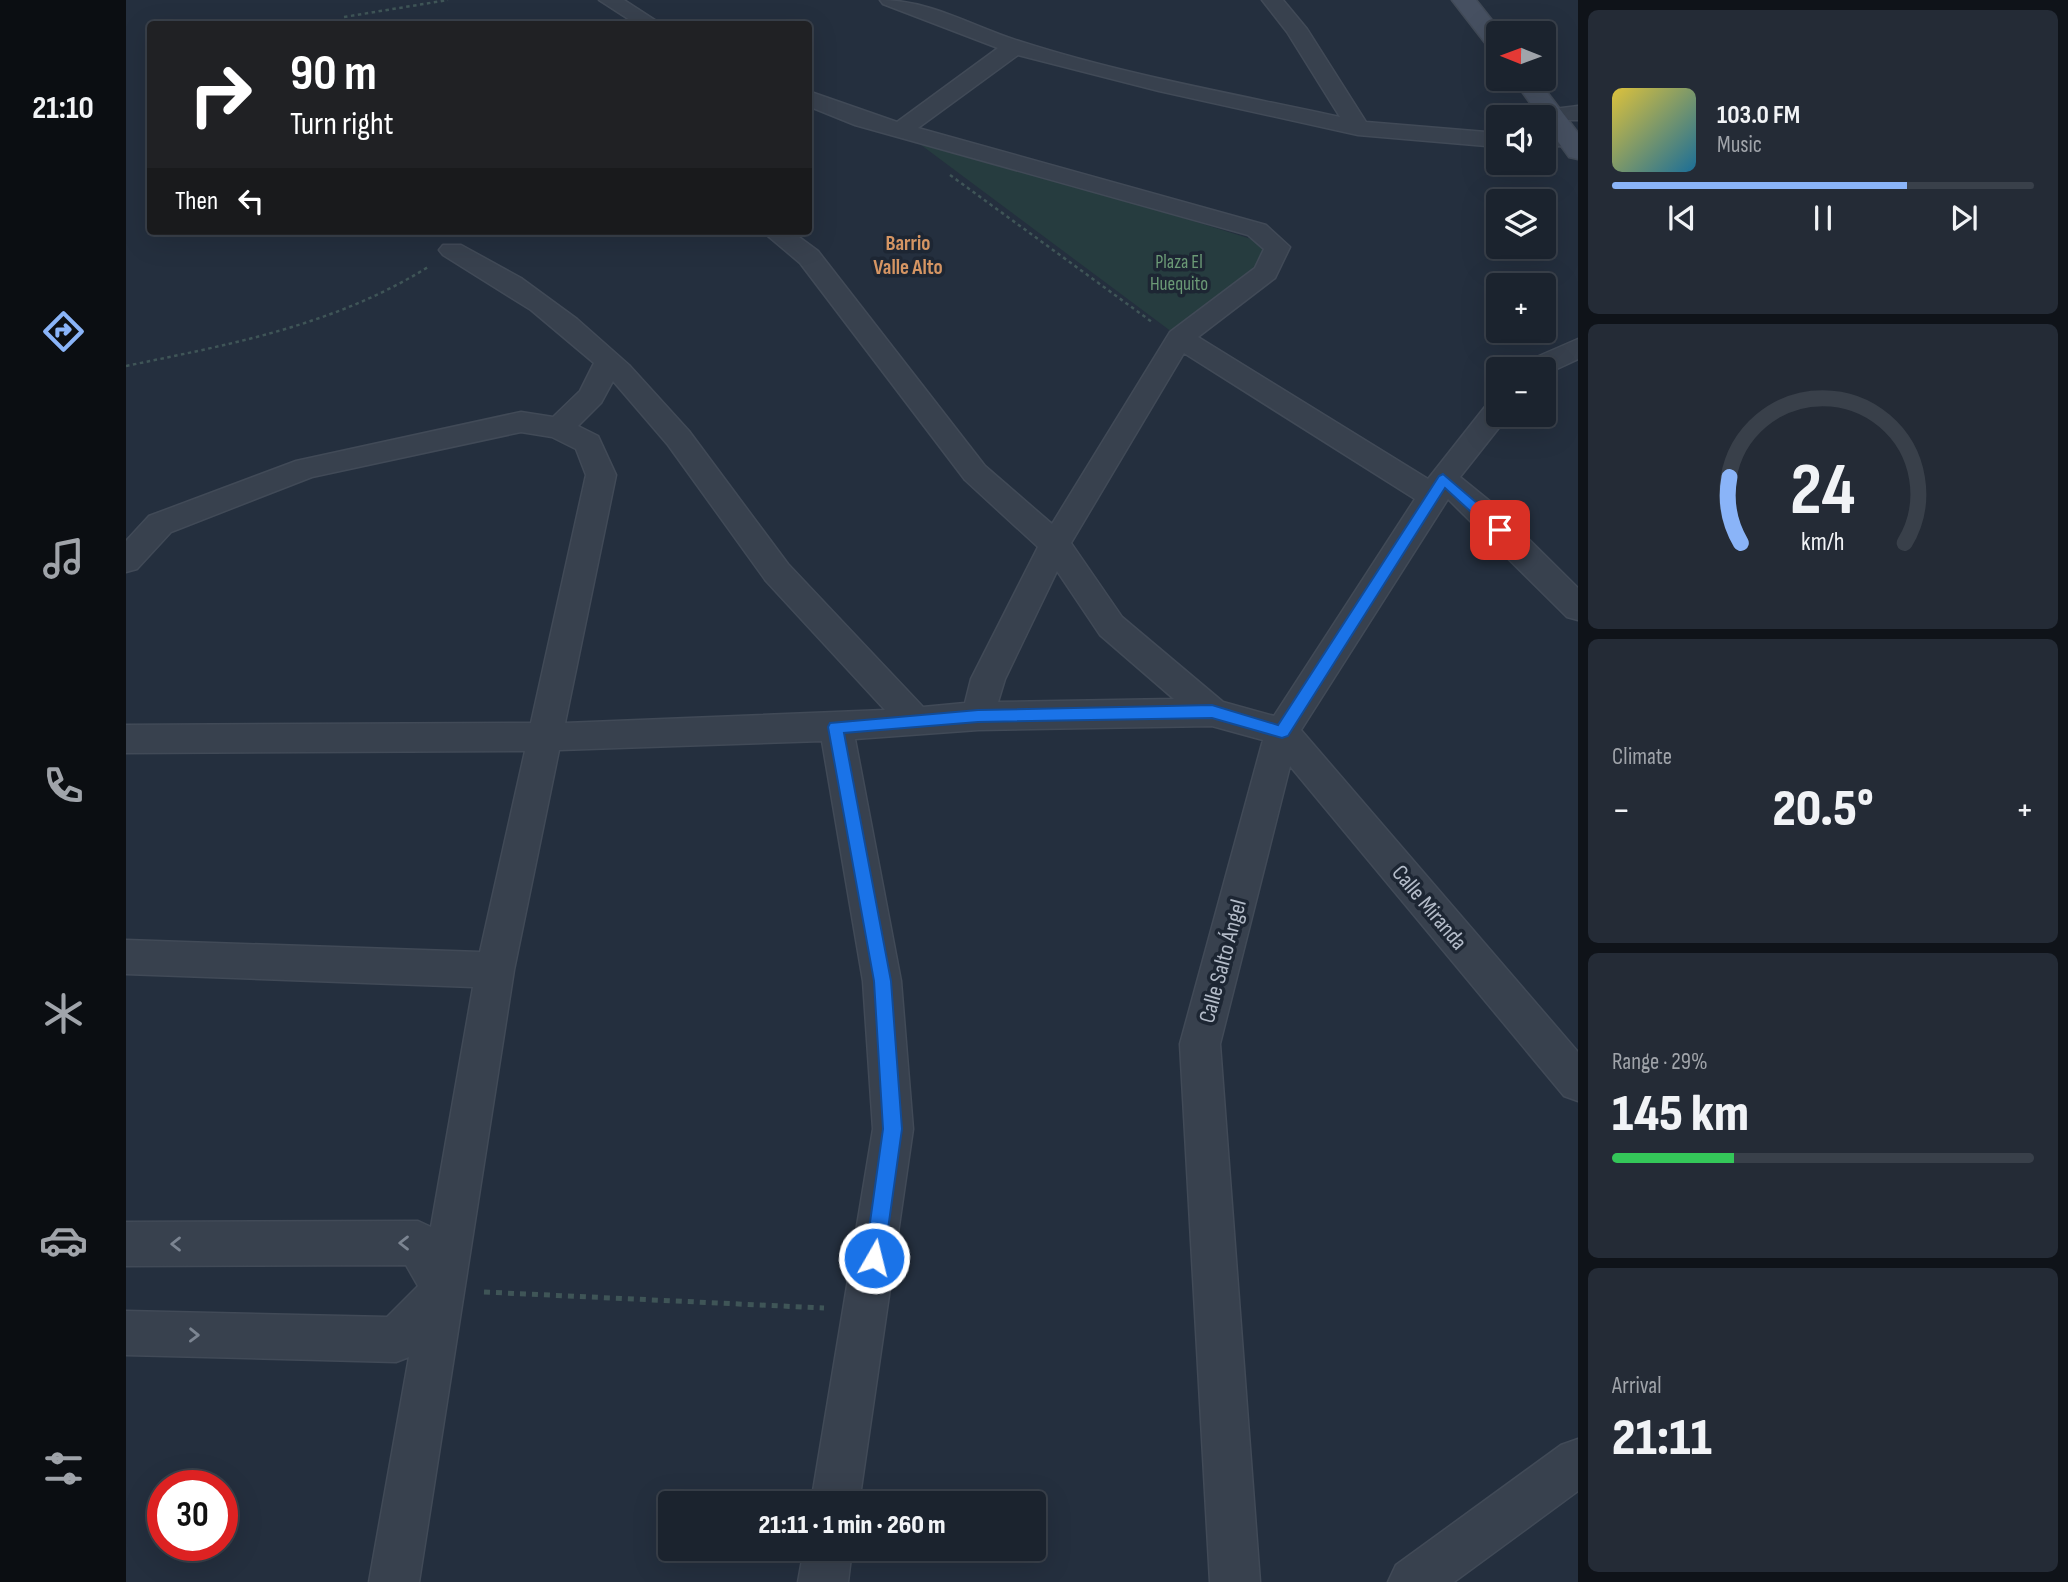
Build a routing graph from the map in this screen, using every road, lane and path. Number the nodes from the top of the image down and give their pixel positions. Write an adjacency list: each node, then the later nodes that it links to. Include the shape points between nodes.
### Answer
1 (448, 0): 6 (path)
2 (609, 0): 7 (street)
3 (890, 0): 9 (street)
4 (1272, 0): 13 (street, via 1296,29)
5 (1464, 0): 8 (street)
6 (344, 17)
7 (645, 21)
8 (1486, 28)
9 (1014, 47): 13 (street); 14 (street)
10 (1539, 91): 12 (street)
11 (812, 100): 14 (street)
12 (1566, 114): 17 (street)
13 (1358, 128): 15 (street)
14 (901, 130): 21 (street, via 1257,230 1277,247 1266,271)
15 (1486, 140)
16 (1556, 142): 17 (street)
17 (1574, 146)
18 (950, 176): 21 (path, via 996,204 1115,299)
19 (780, 235): 29 (street, via 809,257 975,473)
20 (452, 250): 24 (street, via 553,312); 25 (path, via 403,285 349,310 300,327)
21 (1180, 338): 28 (street); 29 (street)
22 (1578, 348): 23 (street)
23 (1556, 358)
24 (608, 363): 27 (street, via 591,396); 34 (street, via 666,421 759,552)
25 (126, 366)
26 (1486, 426): 28 (street, Calle Salto Ángel)
27 (559, 428): 30 (street, via 521,422 306,468 160,524); 37 (street, via 587,443 601,475)
28 (1439, 488): 31 (street, via 1481,511); 36 (street, Calle Salto Ángel)
29 (1055, 544): 32 (street, via 1111,626); 33 (street, via 988,679)
30 (126, 561)
31 (1578, 608)
32 (1212, 712): 33 (street); 36 (street)
33 (978, 716): 34 (street)
34 (914, 719): 35 (street)
35 (836, 727): 37 (street); 44 (street, via 882,981 893,1129)
36 (1282, 732): 41 (street, Calle Miranda); 51 (street, Calle Salto Ángel, via 1200,1045)
37 (547, 737): 38 (street); 40 (street)
38 (126, 739)
39 (126, 957): 40 (street)
40 (495, 970): 43 (street)
41 (1578, 1082)
42 (126, 1244): 43 (street, one-way to 42, via 418,1243)
43 (444, 1290): 44 (path); 45 (street, one-way to 43, via 396,1340); 49 (street)
44 (867, 1310): 47 (street)
45 (126, 1333)
46 (1578, 1462): 52 (street)
47 (837, 1491)
48 (826, 1561): 50 (street)
49 (394, 1582)
50 (822, 1582)
51 (1235, 1582)
52 (1413, 1582)

